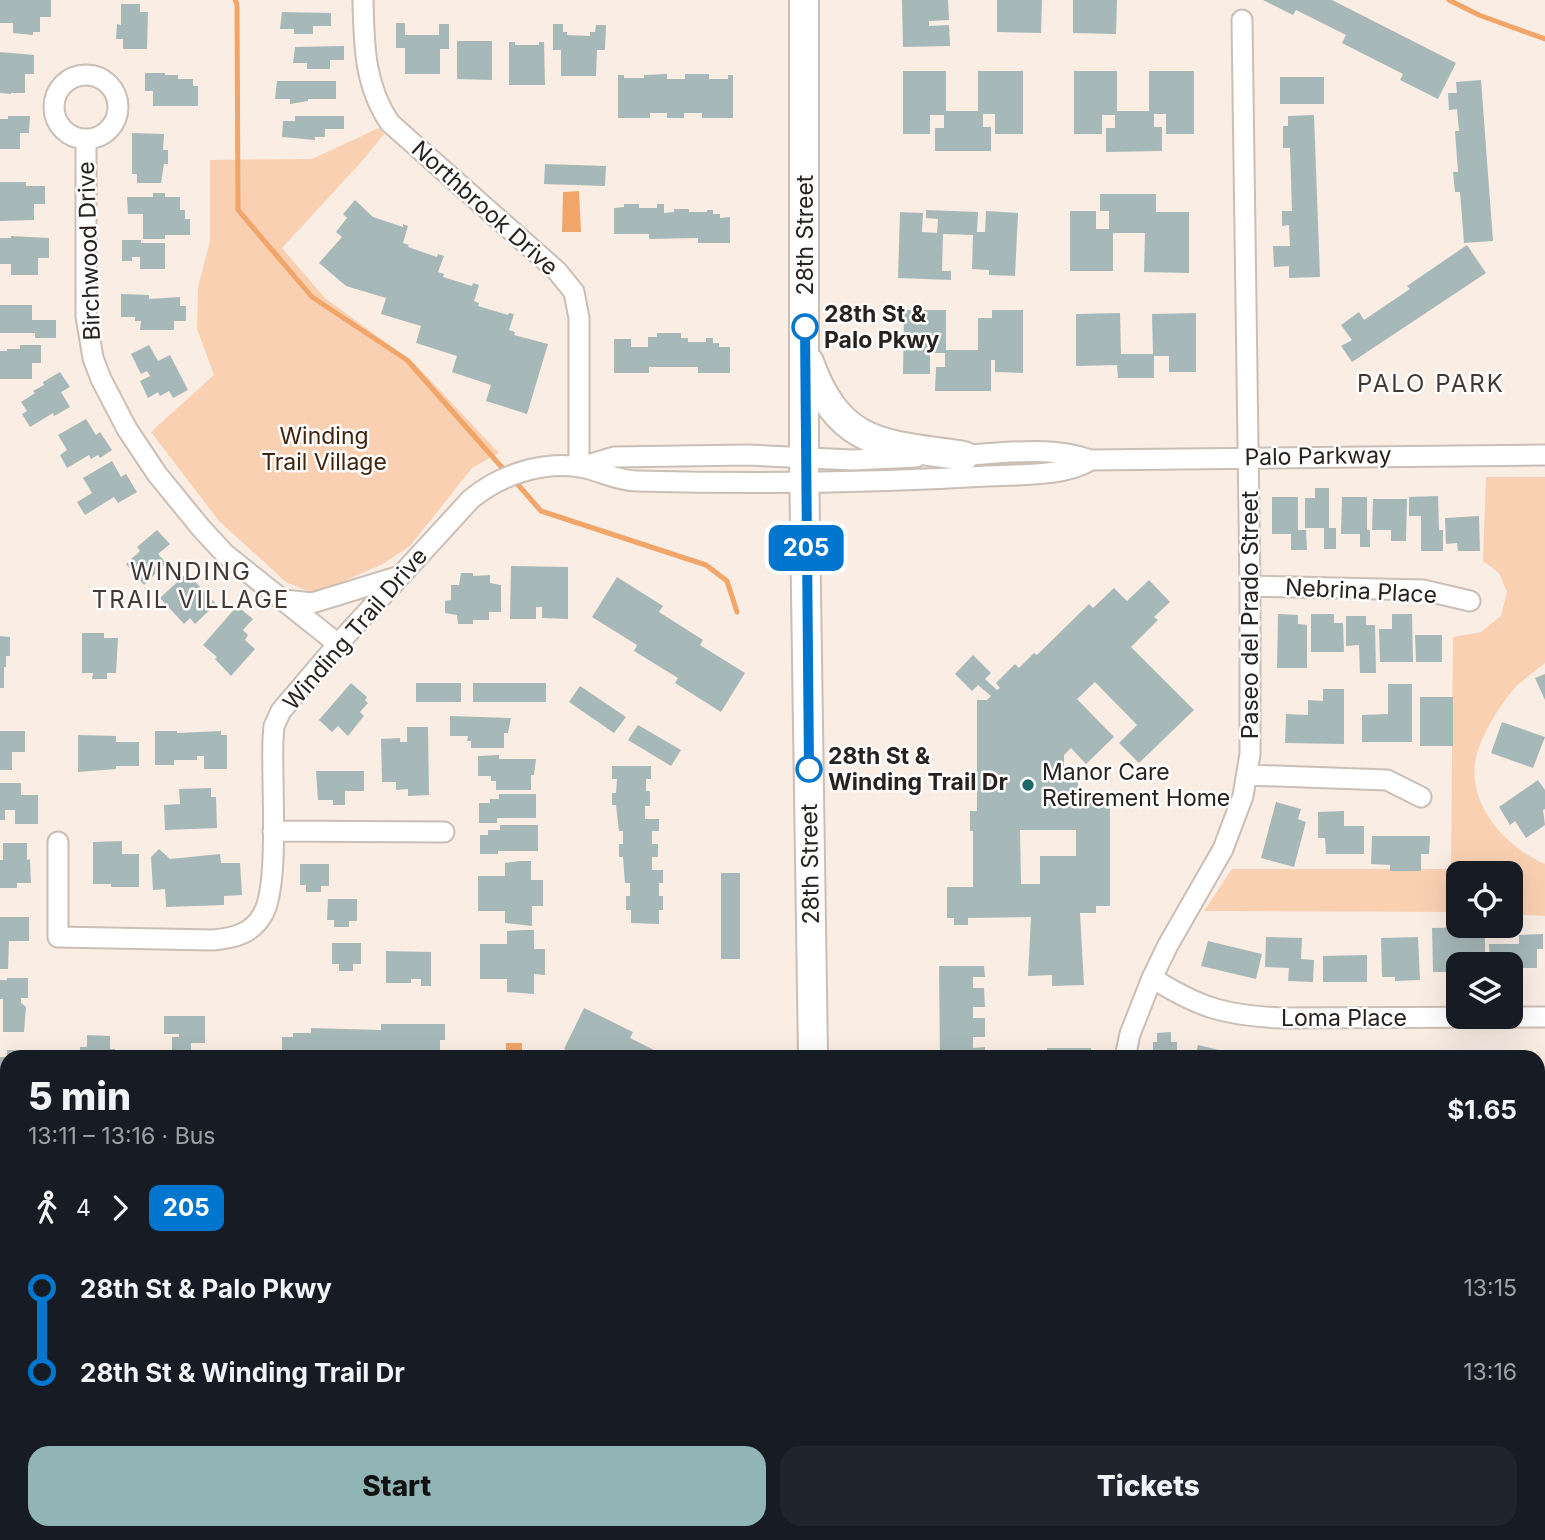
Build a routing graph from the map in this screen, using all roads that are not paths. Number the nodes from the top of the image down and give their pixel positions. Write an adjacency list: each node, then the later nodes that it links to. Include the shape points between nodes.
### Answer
1 (363, 0): 10 (street, Northbrook Drive, via 369,81 390,122 557,271 574,292 579,318)
2 (804, 0): 5 (highway, 28th Street)
3 (1242, 20): 8 (street, Paseo del Prado Street)
4 (86, 139): 14 (street, Birchwood Drive, via 86,316 101,379 142,452 201,528 225,554)
5 (805, 351): 7 (highway, via 834,411 856,432 886,443); 11 (highway, 28th Street)
6 (1545, 455): 8 (street, Palo Parkway)
7 (964, 456): 9 (street, Palo Parkway, via 1063,453); 11 (street, Palo Parkway)
8 (1248, 457): 9 (street, Palo Parkway); 13 (street, Paseo del Prado Street)
9 (1091, 460): 11 (street, Palo Parkway, via 1057,471 937,479)
10 (579, 467): 11 (street, Winding Trail Drive, via 614,457 747,455); 12 (street, Winding Trail Drive, via 530,468 483,489)
11 (805, 471): 24 (highway, 28th Street)
12 (401, 576): 14 (street, via 312,603); 16 (street, Winding Trail Drive)
13 (1250, 586): 15 (street, Nebrina Place, via 1423,590); 17 (street, Paseo del Prado Street)
14 (282, 599): 16 (street, Birchwood Drive)
15 (1470, 601)
16 (338, 644): 19 (street, Winding Trail Drive, via 281,711 274,726)
17 (1247, 775): 18 (street, via 1387,780); 22 (street, Paseo del Prado Street, via 1223,849)
18 (1421, 797)
19 (273, 831): 20 (street); 21 (street, Winding Trail Drive, via 271,886 264,913 246,932 212,940 58,937)
20 (444, 832)
21 (58, 842)
22 (1152, 978): 23 (street, Loma Place, via 1182,997 1237,1016); 25 (street, Paseo del Prado Street)
23 (1545, 1017)
24 (813, 1050)
25 (1127, 1050)

